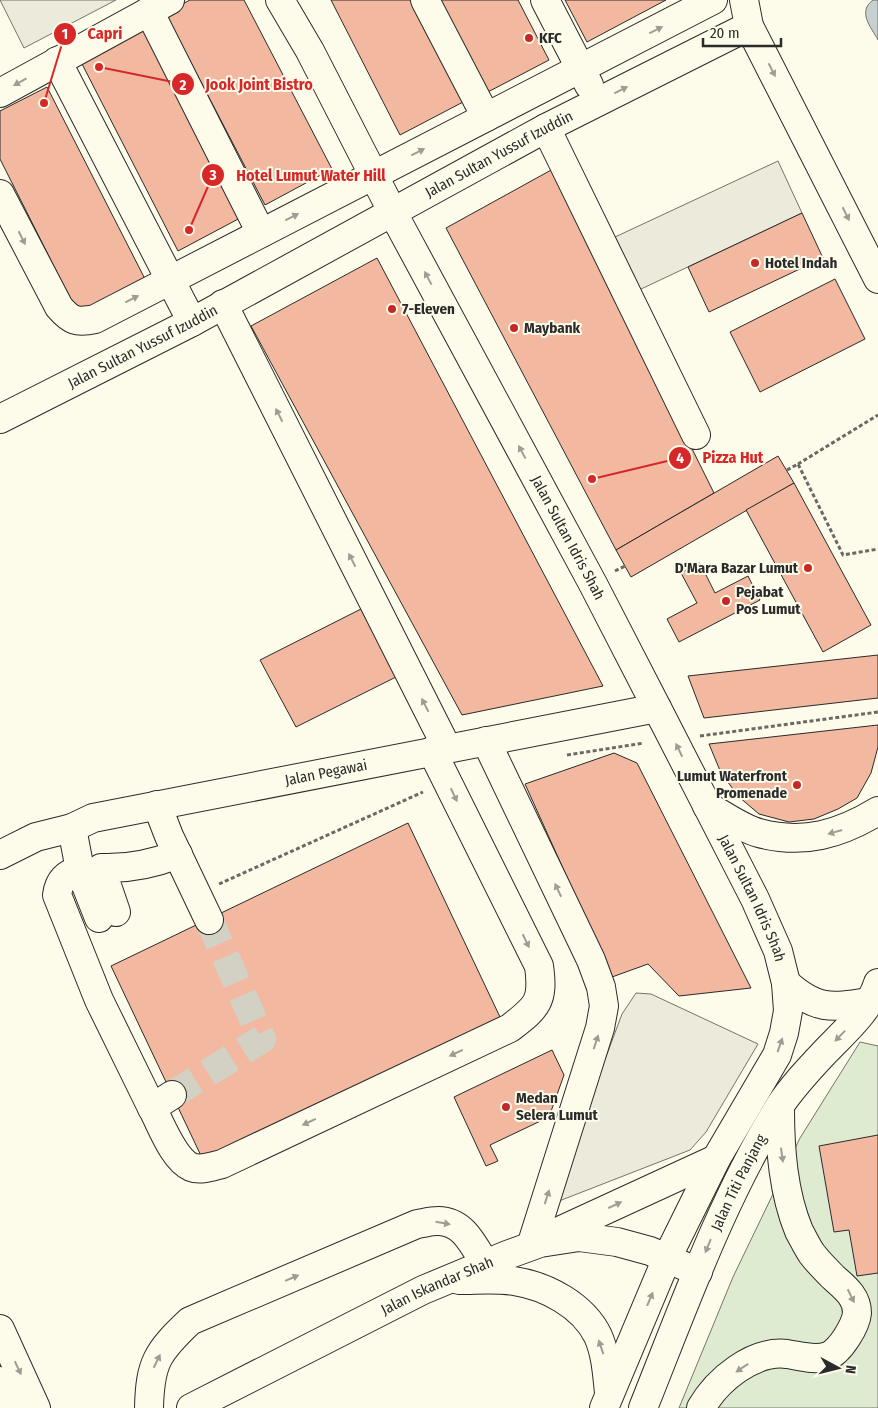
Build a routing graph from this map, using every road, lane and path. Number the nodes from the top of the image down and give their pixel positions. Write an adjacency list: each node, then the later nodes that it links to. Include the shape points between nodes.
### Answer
1 (280, 0): 10 (street, Jalan Sultan Idris Shah)
2 (291, 0): 10 (street)
3 (425, 0): 15 (street)
4 (545, 0): 12 (street)
5 (744, 0): 8 (street)
6 (705, 2): 9 (street); 12 (street, one-way to 6)
7 (159, 6): 11 (street); 20 (street)
8 (749, 26): 9 (street, Jalan Sultan Yussuf Izuddin); 22 (street, one-way to 22)
9 (720, 41): 14 (street, Jalan Sultan Yussuf Izuddin, one-way to 9)
10 (310, 50): 17 (street, Jalan Sultan Idris Shah)
11 (57, 61): 13 (street, one-way to 13); 21 (street)
12 (580, 68): 14 (street); 15 (street)
13 (0, 93)
14 (598, 102): 16 (street, Jalan Sultan Yussuf Izuddin)
15 (486, 117): 17 (street, one-way to 15)
16 (546, 128): 19 (street, Jalan Sultan Yussuf Izuddin); 27 (street)
17 (375, 174): 19 (street, Jalan Sultan Idris Shah); 20 (street, one-way to 17)
18 (0, 194): 21 (street, one-way to 21, via 59,307 68,318 82,322 95,319)
19 (393, 213): 23 (street, Jalan Sultan Yussuf Izuddin); 31 (street, Jalan Sultan Idris Shah, one-way to 19)
20 (262, 233): 21 (street)
21 (171, 279): 24 (street)
22 (878, 279)
23 (223, 304): 24 (street, Jalan Sultan Yussuf Izuddin); 33 (street, one-way to 23)
24 (192, 322): 26 (street, Jalan Sultan Yussuf Izuddin)
25 (878, 415): 28 (path)
26 (0, 420)
27 (696, 436)
28 (798, 464): 29 (path); 30 (path, via 842,555)
29 (787, 470)
30 (878, 549)
31 (658, 708): 32 (street, Jalan Pegawai); 35 (street, Jalan Sultan Idris Shah, one-way to 31)
32 (486, 741): 33 (street, Jalan Pegawai); 47 (street, one-way to 32, via 600,1028 604,1006 591,960)
33 (440, 750): 34 (street, Jalan Pegawai); 40 (street, one-way to 40, via 539,966 539,999 530,1012 510,1028 222,1164 204,1169 191,1167 177,1156 162,1101 99,1000 57,895 65,876)
34 (157, 804): 37 (street, Jalan Pegawai, via 93,818); 39 (street)
35 (707, 806): 36 (street, one-way to 35, via 839,832 797,838 758,832); 42 (street, Jalan Sultan Idris Shah, via 767,926 778,951)
36 (878, 811)
37 (72, 828): 38 (street, Jalan Pegawai, via 36,837); 40 (street)
38 (0, 854)
39 (178, 854): 40 (street, via 157,862 101,868 108,915); 41 (street)
40 (80, 870)
41 (209, 920)
42 (786, 983): 43 (street, via 801,996 824,1006 848,1005); 44 (street, Jalan Sultan Idris Shah, one-way to 42, via 777,1055 784,1033 788,1010)
43 (873, 992): 45 (street, Jalan Titi Panjang, one-way to 45, via 852,1024 804,1074)
44 (758, 1089): 46 (street, Jalan Titi Panjang)
45 (780, 1106): 50 (street, Jalan Titi Panjang, one-way to 50, via 744,1168); 59 (street, one-way to 59, via 780,1148 788,1196 799,1230 811,1253 847,1288 857,1314 845,1341 836,1352 818,1358 786,1354 762,1356 729,1377)
46 (716, 1159): 47 (street, one-way to 46); 48 (street, Jalan Titi Panjang)
47 (532, 1243): 49 (street)
48 (668, 1258): 49 (street, Jalan Iskandar Shah, via 617,1242 579,1237 540,1243); 50 (street, Jalan Iskandar Shah); 54 (street, Jalan Titi Panjang, one-way to 48)
49 (496, 1259): 51 (street, Jalan Iskandar Shah); 56 (street, one-way to 49, via 154,1363 168,1341 190,1322 417,1224 439,1220 456,1226)
50 (698, 1272): 58 (street, Jalan Titi Panjang)
51 (447, 1280): 54 (street, one-way to 51, via 604,1354 598,1336 586,1318 569,1303 512,1280); 57 (street, Jalan Iskandar Shah)
52 (0, 1329): 55 (street, one-way to 55)
53 (0, 1381): 55 (street)
54 (606, 1401)
55 (30, 1406)
56 (149, 1408)
57 (191, 1408)
58 (643, 1408)
59 (701, 1408)

